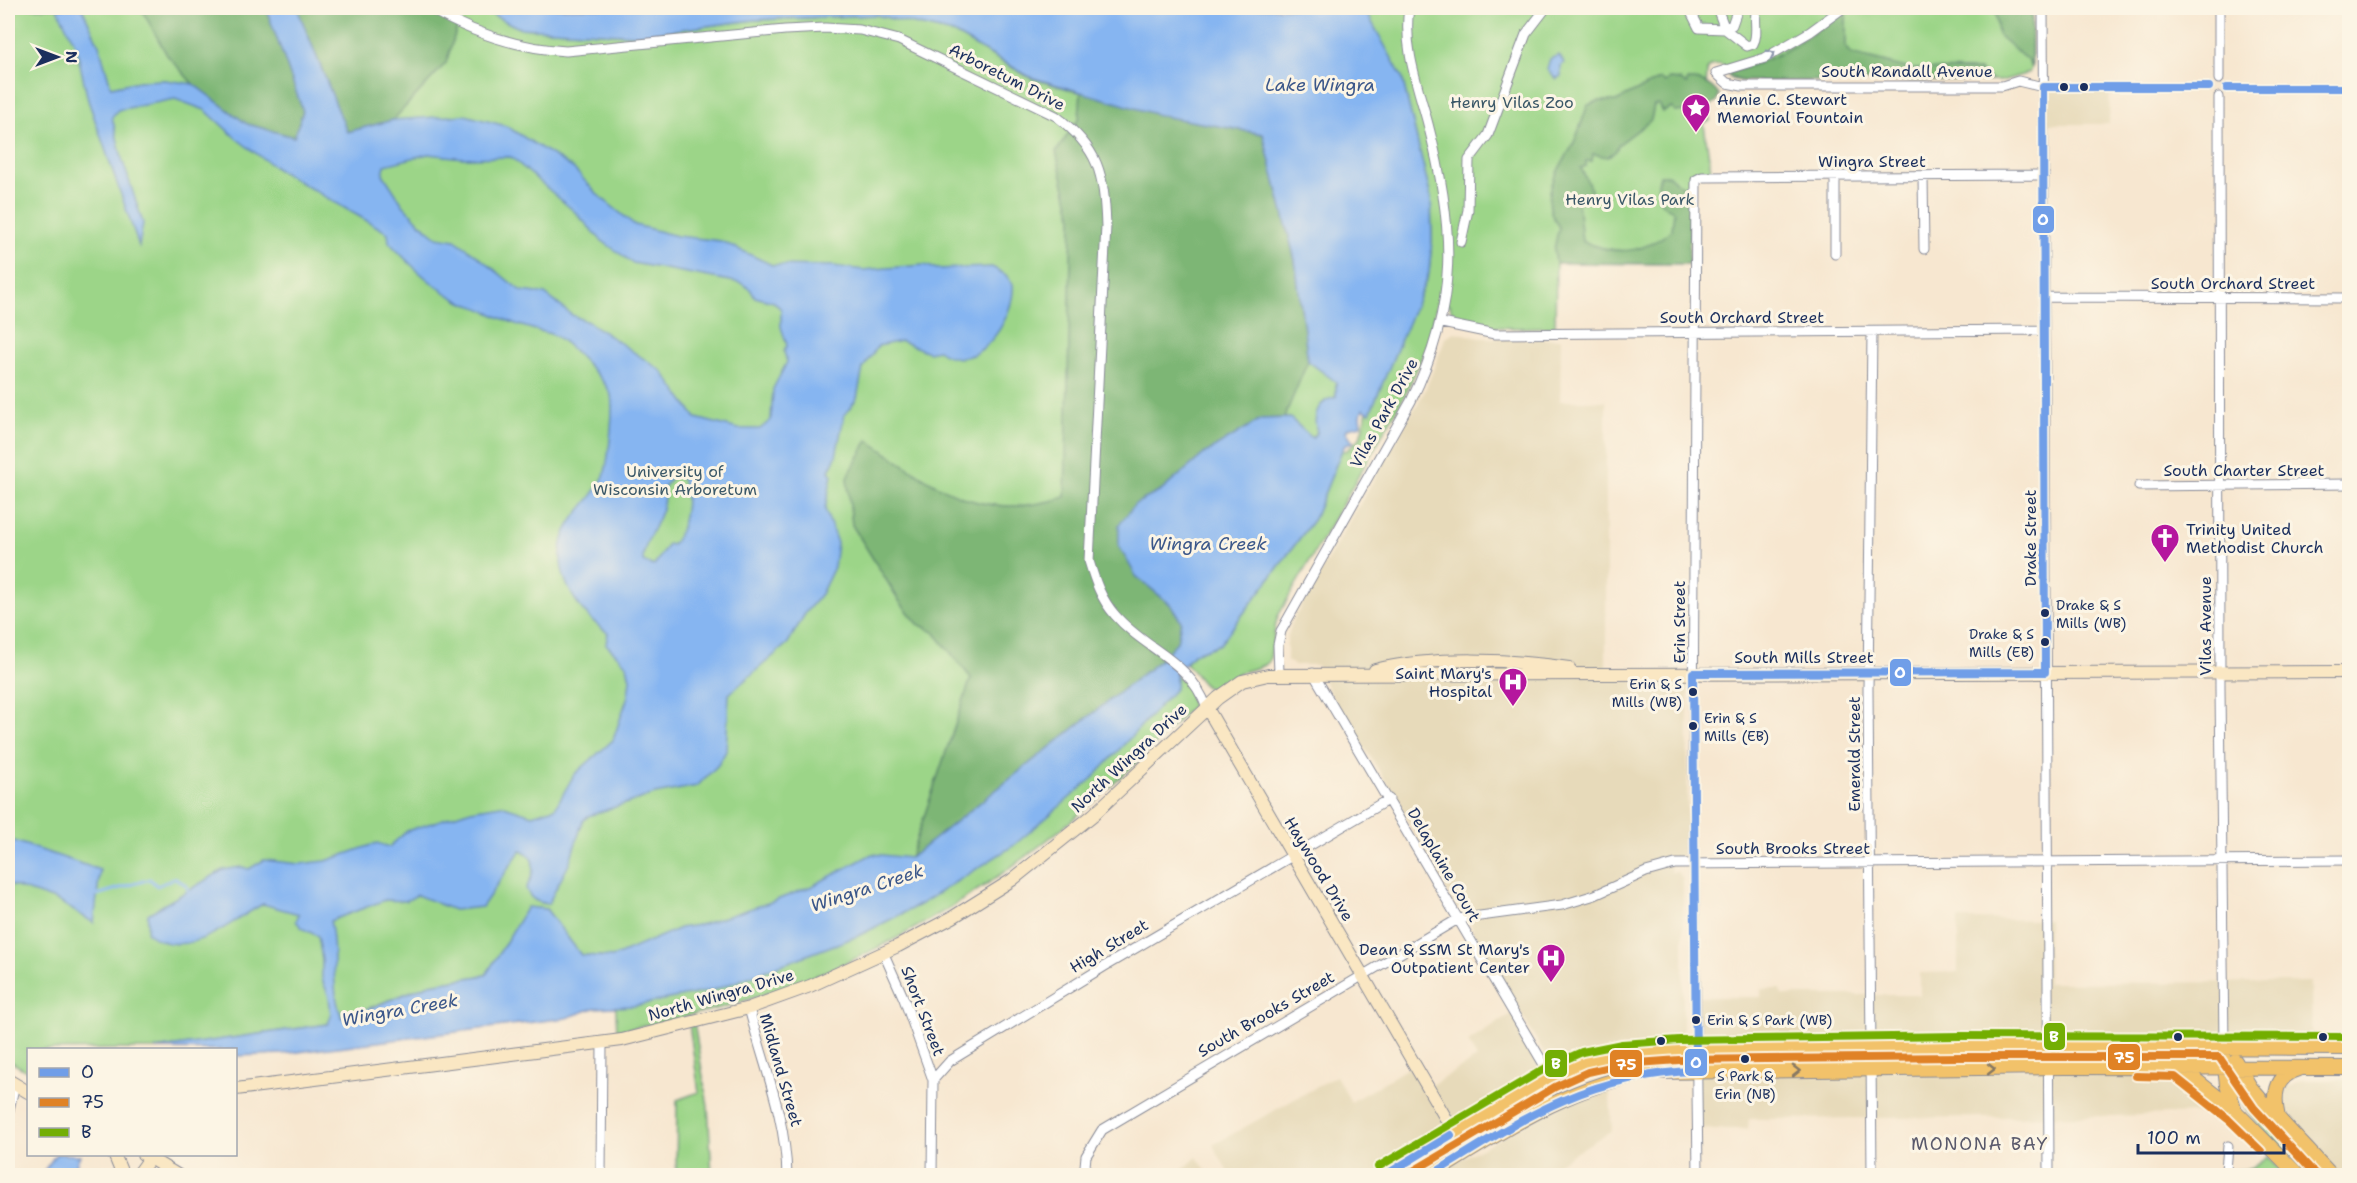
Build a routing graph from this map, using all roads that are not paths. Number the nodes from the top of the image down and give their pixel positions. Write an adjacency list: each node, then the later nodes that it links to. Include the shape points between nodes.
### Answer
1 (429, 8): 43 (street, Arboretum Drive, via 494,39 533,49 566,51 785,30 860,30 899,40 1056,116 1079,134 1095,159 1105,192 1106,226 1089,561 1099,592 1114,615 1185,670)
2 (1409, 8): 28 (street, Vilas Park Drive, via 1409,53 1439,170 1446,214 1448,258)
3 (1546, 8): 22 (street, via 1526,34 1488,135 1469,160 1468,210)
4 (1689, 8): 11 (street, via 1699,28)
5 (1718, 8): 11 (street)
6 (1738, 8): 11 (street, via 1732,24)
7 (1757, 8): 11 (street, via 1753,44 1744,45)
8 (1843, 8): 13 (street, South Randall Avenue, one-way to 8, via 2018,81 2002,86 1742,86 1727,83 1716,73 1765,58)
9 (2043, 8): 13 (street, Drake Street)
10 (2219, 8): 12 (street)
11 (1725, 29)
12 (2218, 79): 14 (street); 15 (street, via 2226,82)
13 (2043, 87): 14 (street, South Randall Avenue); 18 (street, Drake Street)
14 (2209, 87): 17 (street)
15 (2227, 88): 16 (street); 17 (street)
16 (2349, 88)
17 (2218, 97): 26 (street, Vilas Avenue)
18 (2045, 175): 20 (street, Wingra Street); 25 (street, Drake Street)
19 (1835, 176): 20 (street, Wingra Street); 21 (street, Wingra Street); 24 (street)
20 (1923, 176): 23 (street)
21 (1699, 177): 31 (street, Erin Street)
22 (1461, 242)
23 (1924, 249)
24 (1835, 254)
25 (2044, 297): 26 (street, South Orchard Street); 29 (street, Drake Street)
26 (2219, 298): 27 (street, South Orchard Street); 33 (street, Vilas Avenue)
27 (2349, 298)
28 (1442, 324): 31 (street, South Orchard Street, via 1495,334); 38 (street, Vilas Park Drive, via 1411,401 1281,631)
29 (2044, 330): 30 (street, South Orchard Street); 35 (street, Drake Street)
30 (1872, 332): 31 (street, South Orchard Street); 41 (street, Emerald Street)
31 (1695, 333): 40 (street, Erin Street)
32 (2349, 484): 33 (street, South Charter Street)
33 (2220, 485): 34 (street, South Charter Street); 36 (street, Vilas Avenue)
34 (2139, 486)
35 (2045, 672): 36 (street, South Mills Street); 41 (street, South Mills Street); 48 (street, Drake Street)
36 (2220, 672): 37 (street, South Mills Street); 49 (street, Vilas Avenue)
37 (2349, 672)
38 (1279, 673): 39 (street, South Mills Street); 42 (street, South Mills Street, via 1242,681)
39 (1313, 673): 40 (street, South Mills Street, via 1366,672 1398,665 1450,662 1549,666 1582,672); 45 (street, Delaplaine Court)
40 (1693, 673): 41 (street, South Mills Street); 51 (street, Erin Street)
41 (1869, 674): 50 (street, Emerald Street)
42 (1229, 690): 44 (street, North Wingra Drive)
43 (1202, 694): 44 (street, Haywood Drive)
44 (1207, 708): 46 (street, Haywood Drive); 53 (street, North Wingra Drive, via 1041,858 953,917)
45 (1389, 799): 46 (street, High Street); 52 (street, Delaplaine Court)
46 (1292, 856): 54 (street, Haywood Drive); 71 (street, High Street, via 966,1049)
47 (2349, 860): 49 (street, South Brooks Street)
48 (2047, 861): 49 (street, South Brooks Street); 50 (street, South Brooks Street); 57 (street, Drake Street)
49 (2222, 861): 58 (street, Vilas Avenue)
50 (1870, 863): 51 (street, South Brooks Street); 59 (street, Emerald Street)
51 (1695, 864): 52 (street, South Brooks Street, via 1675,864 1646,872 1595,895 1553,907); 61 (street, Erin Street)
52 (1458, 919): 54 (street, South Brooks Street); 70 (street, Delaplaine Court)
53 (884, 954): 55 (street, North Wingra Drive); 71 (street, Short Street)
54 (1362, 975): 79 (street, Haywood Drive); 90 (street, South Brooks Street, via 1102,1130 1086,1156)
55 (749, 1008): 56 (street, North Wingra Drive); 88 (street, Midland Street, via 785,1137)
56 (603, 1043): 73 (street, North Wingra Drive); 87 (street)
57 (2048, 1047): 58 (main road); 59 (main road); 67 (street, Drake Street)
58 (2224, 1047): 60 (main road); 62 (main road); 63 (main road)
59 (1871, 1048): 61 (main road); 68 (street, Emerald Street)
60 (2349, 1048)
61 (1696, 1050): 69 (street, Erin Street); 70 (main road, via 1623,1054 1585,1062)
62 (2224, 1066): 63 (main road); 64 (main road); 76 (main road)
63 (2240, 1066): 65 (main road); 78 (main road, via 2250,1087)
64 (2179, 1067): 67 (main road); 76 (main road)
65 (2306, 1067): 66 (main road); 78 (main road, via 2279,1082 2274,1098)
66 (2349, 1068)
67 (2048, 1069): 68 (main road, one-way to 67); 95 (street, Drake Street)
68 (1871, 1070): 69 (main road, one-way to 68); 94 (street, Emerald Street)
69 (1696, 1071): 75 (main road, via 1623,1076); 93 (street, Erin Street)
70 (1550, 1078): 75 (street); 79 (main road)
71 (933, 1080): 89 (street)
72 (11, 1082): 74 (street); 77 (street)
73 (237, 1089)
74 (27, 1091)
75 (1544, 1107): 81 (main road)
76 (2235, 1111): 97 (main road)
77 (8, 1114)
78 (2279, 1120): 98 (main road)
79 (1454, 1133): 81 (street, Haywood Drive); 91 (main road)
80 (2228, 1146): 96 (street)
81 (1466, 1153): 92 (main road)
82 (114, 1156): 84 (street)
83 (148, 1156): 85 (street); 86 (street)
84 (123, 1176)
85 (137, 1176)
86 (179, 1176)
87 (601, 1176)
88 (787, 1176)
89 (932, 1176)
90 (1084, 1176)
91 (1383, 1176)
92 (1429, 1176)
93 (1698, 1176)
94 (1872, 1176)
95 (2049, 1176)
96 (2223, 1176)
97 (2299, 1176)
98 (2332, 1176)

